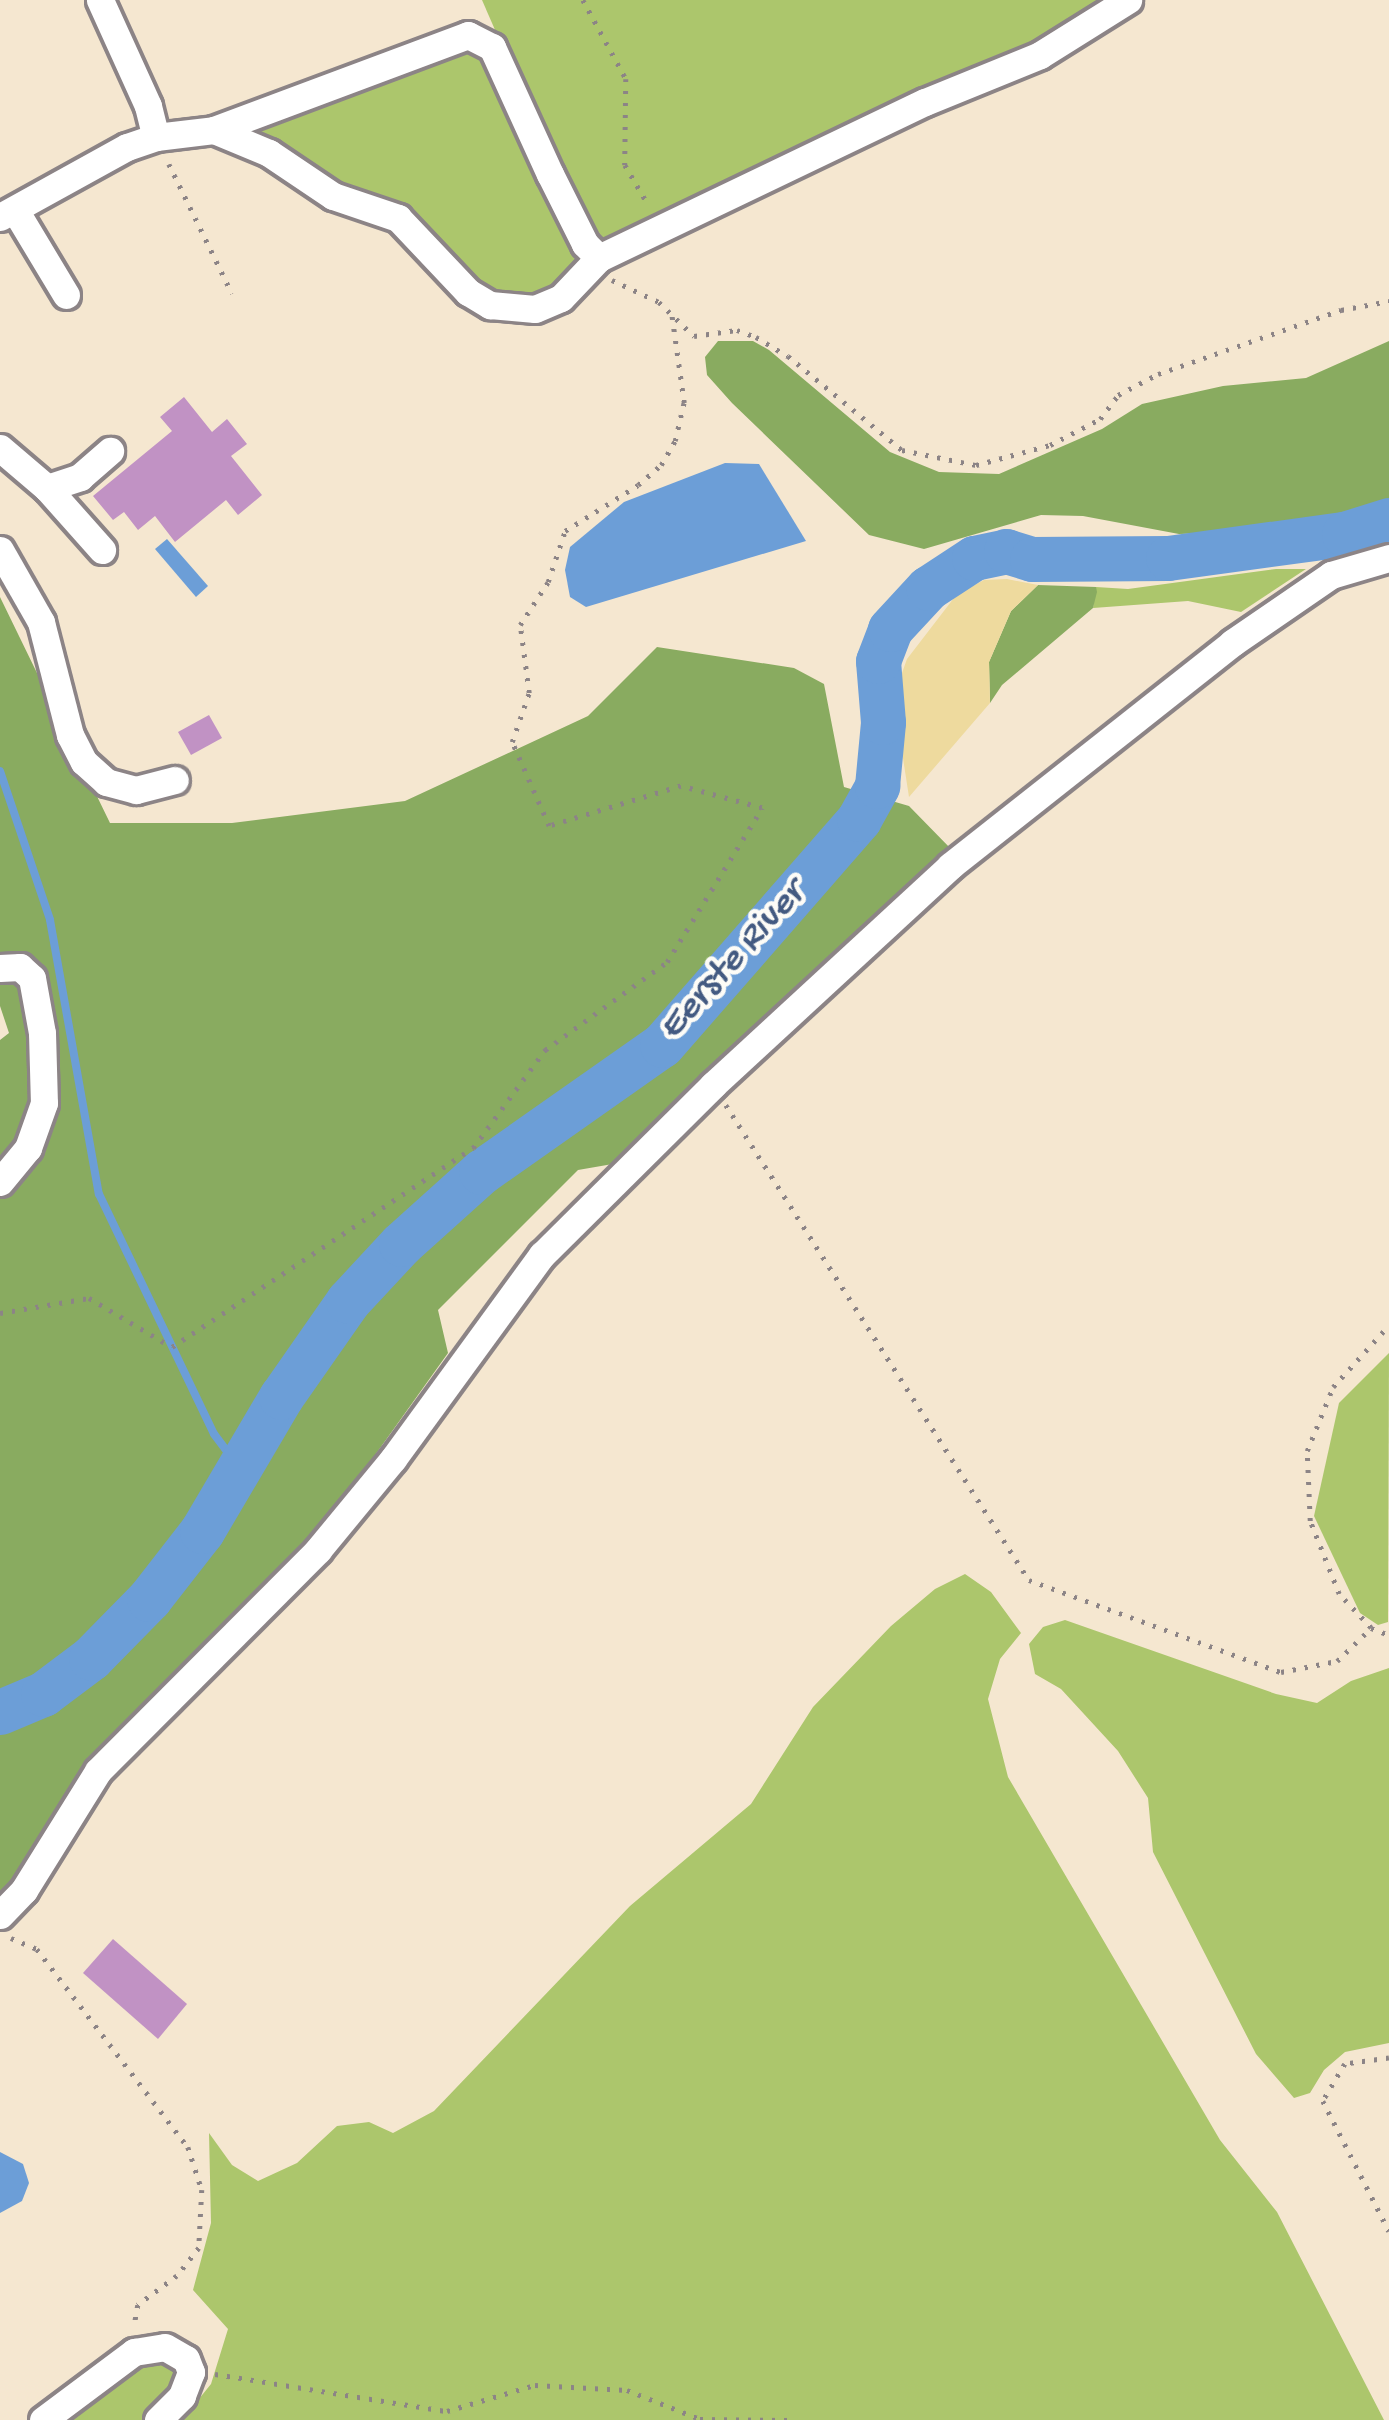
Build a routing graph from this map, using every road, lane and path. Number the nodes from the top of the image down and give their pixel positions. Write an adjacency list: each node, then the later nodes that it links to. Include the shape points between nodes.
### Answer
1 (100, 0): 5 (street)
2 (583, 0): 7 (path, via 626,79 625,165)
3 (1128, 0): 7 (street, via 1040,56)
4 (214, 130): 5 (street); 8 (street, via 333,196 398,218 490,305 535,309 561,298); 8 (street, via 475,36 492,46)
5 (156, 137): 6 (street); 9 (path)
6 (8, 214): 10 (street)
7 (661, 224): 8 (street)
8 (593, 267): 12 (path)
9 (232, 292)
10 (67, 295)
11 (1389, 301): 12 (path, via 1158,374 1050,445 976,465 902,450 788,356 737,330 694,336)
12 (670, 311): 23 (path, via 683,403 675,441 638,485 566,531 548,582 520,625 529,693 512,742 548,826 681,786 762,808 667,962 545,1050 473,1148 172,1347 89,1298)
13 (0, 448): 15 (street)
14 (110, 451): 15 (street, via 80,477)
15 (47, 488): 17 (street)
16 (0, 550): 19 (street, via 41,622 70,735 85,762 106,782 136,790)
17 (102, 550)
18 (1389, 558): 21 (street, via 1331,575 1232,643 950,866)
19 (175, 780)
20 (0, 968): 22 (street, via 20,967 32,978 44,1103 28,1148)
21 (713, 1085): 25 (path, via 1029,1580 1281,1672 1337,1661); 27 (street, via 542,1255 318,1550 98,1771)
22 (0, 1182)
23 (0, 1313)
24 (1389, 1324): 25 (path, via 1333,1387 1307,1451 1310,1521 1339,1594)
25 (1371, 1628): 26 (path)
26 (1389, 1635)
27 (0, 1915)
28 (0, 1933): 31 (path, via 37,1949 188,2147 202,2190 199,2248 138,2305)
29 (1389, 2058): 30 (path, via 1345,2064 1323,2101)
30 (1389, 2231)
31 (134, 2352): 32 (street, via 178,2352); 33 (street)
32 (191, 2372): 34 (street, via 182,2396); 35 (path, via 447,2411 535,2385 627,2390 700,2420)
33 (43, 2420)
34 (158, 2420)
35 (793, 2420)

